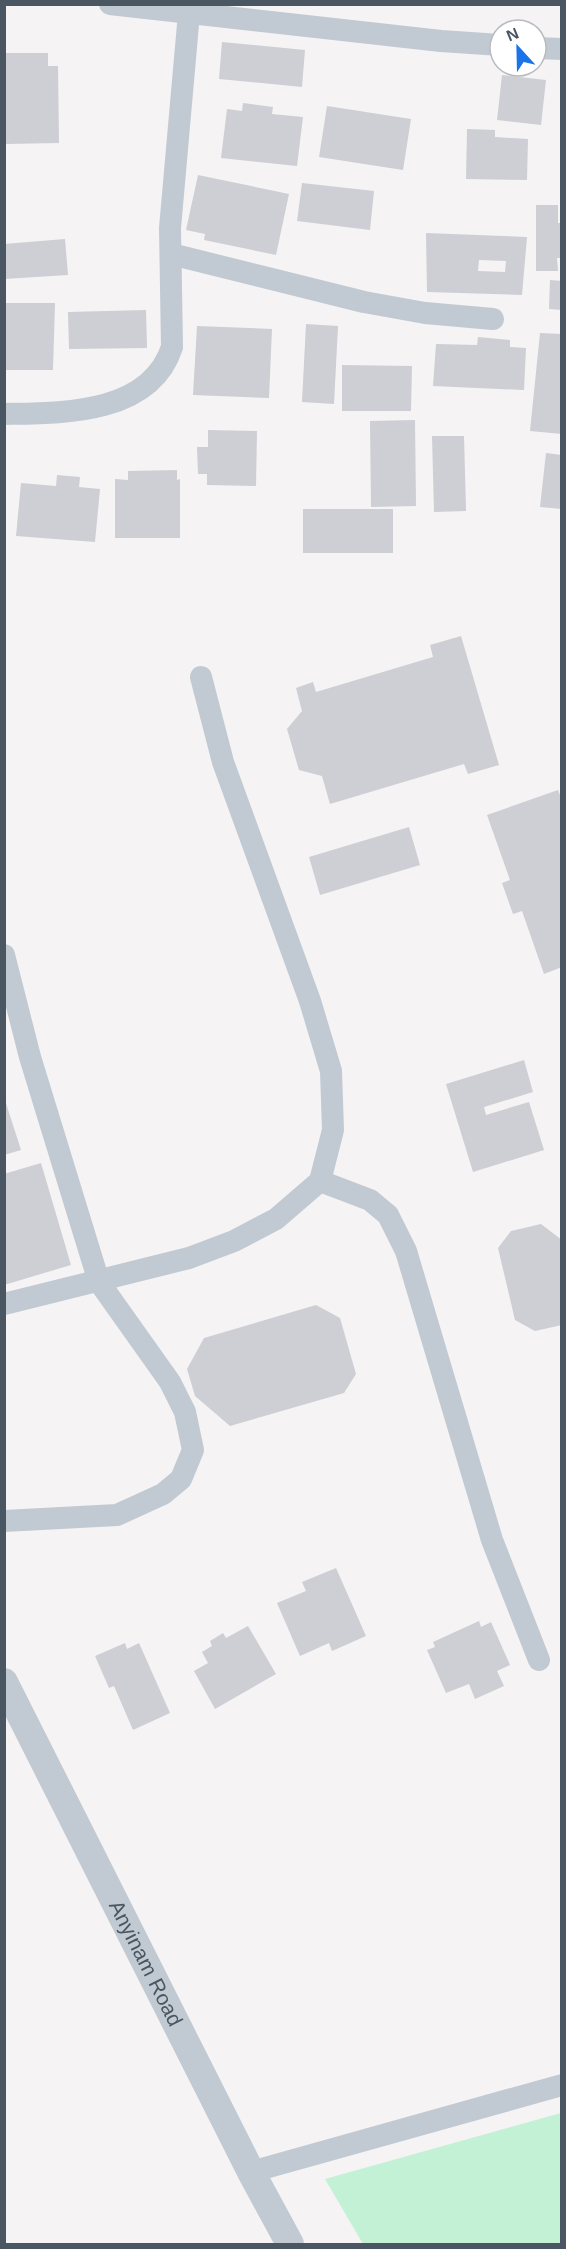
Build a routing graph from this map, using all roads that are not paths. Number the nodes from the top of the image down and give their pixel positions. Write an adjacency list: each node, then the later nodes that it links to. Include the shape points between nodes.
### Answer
1 (110, 4): 2 (street)
2 (189, 13): 3 (street); 4 (street, via 174,162)
3 (488, 44)
4 (171, 254): 5 (street, via 364,302); 6 (street, via 172,347 163,365 135,394 90,409)
5 (493, 319)
6 (4, 414)
7 (201, 677): 9 (street, via 224,762 310,1001 331,1071 333,1130)
8 (4, 955): 10 (street, via 30,1057)
9 (320, 1181): 10 (street, via 276,1219 234,1241 189,1258); 13 (street, via 370,1200 388,1215 406,1251 492,1540)
10 (99, 1282): 11 (street); 12 (street, via 170,1382 185,1412 193,1450 189,1464 181,1479 163,1494 117,1515)
11 (4, 1304)
12 (4, 1521)
13 (539, 1660)
14 (4, 1682): 16 (street, Anyinam Road)
15 (561, 2085): 16 (street)
16 (251, 2172): 17 (street, Anyinam Road)
17 (290, 2244)

